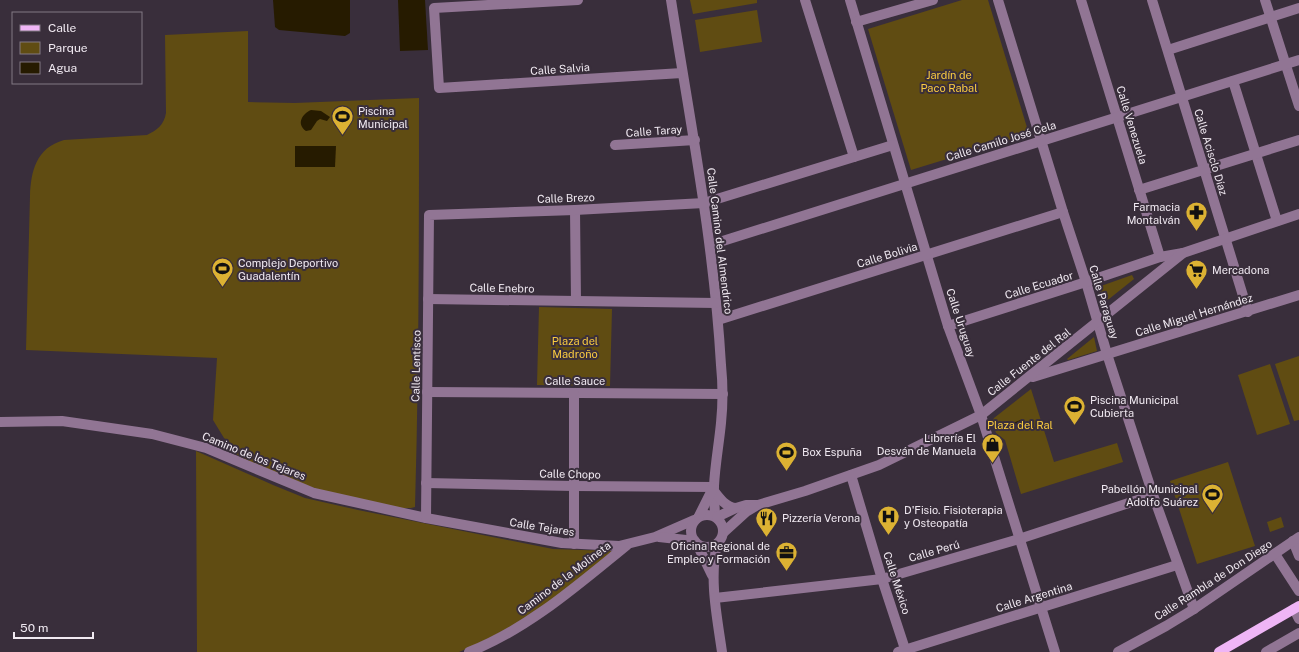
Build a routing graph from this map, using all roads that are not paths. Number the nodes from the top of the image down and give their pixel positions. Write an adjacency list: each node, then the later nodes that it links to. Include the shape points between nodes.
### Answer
1 (578, 0): 16 (street, Calle Salvia, via 434,8 439,88)
2 (671, 0): 16 (street, Calle Camino del Almendrico)
3 (805, 0): 27 (street)
4 (850, 0): 12 (street, Calle Uruguay)
5 (933, 0): 12 (street)
6 (998, 0): 23 (street, Calle Paraguay)
7 (1081, 0): 20 (street, Calle Venezuela)
8 (1152, 0): 13 (street, Calle Acisclo Díaz)
9 (1265, 0): 11 (street)
10 (1299, 8): 11 (street)
11 (1271, 17): 13 (street); 15 (street)
12 (856, 22): 24 (street, Calle Uruguay)
13 (1168, 50): 18 (street, Calle Acisclo Díaz)
14 (1299, 60): 15 (street, Calle Camilo José Cela)
15 (1286, 64): 17 (street, Calle Camilo José Cela); 19 (street)
16 (682, 73): 21 (street, Calle Camino del Almendrico)
17 (1233, 81): 18 (street, Calle Camilo José Cela); 26 (street)
18 (1182, 97): 20 (street, Calle Camilo José Cela); 28 (street, Calle Acisclo Díaz)
19 (1299, 106)
20 (1116, 117): 23 (street, Calle Camilo José Cela); 30 (street, Calle Venezuela)
21 (695, 140): 25 (street, Calle Taray); 31 (street, Calle Camino del Almendrico)
22 (1299, 140): 26 (street)
23 (1042, 141): 29 (street, Calle Camilo José Cela); 33 (street, Calle Paraguay)
24 (893, 144): 27 (street, Calle Brezo); 29 (street, Calle Uruguay)
25 (615, 145)
26 (1256, 154): 28 (street); 36 (street)
27 (854, 156): 31 (street, Calle Brezo)
28 (1204, 170): 30 (street); 37 (street, Calle Acisclo Díaz)
29 (905, 183): 38 (street, Calle Camilo José Cela); 40 (street, Calle Uruguay)
30 (1140, 190): 41 (street, Calle Venezuela)
31 (704, 203): 32 (street, Calle Brezo); 38 (street, Calle Camino del Almendrico)
32 (575, 210): 35 (street, Calle Brezo); 45 (street)
33 (1063, 212): 40 (street, Calle Bolivia); 42 (street, Calle Paraguay)
34 (1299, 214): 36 (street, Calle Fuente del Ral)
35 (429, 215): 44 (street, Calle Lentisco)
36 (1277, 221): 37 (street, Calle Fuente del Ral)
37 (1225, 238): 39 (street, Calle Fuente del Ral); 47 (street, Calle Acisclo Díaz)
38 (710, 245): 46 (street, Calle Camino del Almendrico)
39 (1183, 253): 41 (street, Calle Ecuador); 49 (street, Calle Fuente del Ral)
40 (928, 255): 48 (street, Calle Bolivia); 50 (street, Calle Uruguay)
41 (1160, 257): 42 (street, Calle Ecuador)
42 (1086, 282): 49 (street, Calle Paraguay); 50 (street, Calle Ecuador)
43 (1299, 295): 47 (street, Calle Miguel Hernández)
44 (428, 299): 45 (street, Calle Enebro); 53 (street, Calle Lentisco)
45 (576, 301): 46 (street, Calle Enebro)
46 (716, 303): 48 (street, Calle Camino del Almendrico)
47 (1248, 312): 51 (street, Calle Miguel Hernández)
48 (718, 320): 55 (street, Calle Camino del Almendrico)
49 (1098, 322): 51 (street, Calle Paraguay); 52 (street, Calle Fuente del Ral)
50 (948, 326): 56 (street, Calle Uruguay)
51 (1107, 354): 52 (street, Calle Miguel Hernández); 62 (street, Calle Paraguay)
52 (1027, 379): 56 (street, Calle Fuente del Ral)
53 (427, 392): 54 (street, Calle Sauce); 59 (street, Calle Lentisco)
54 (574, 393): 55 (street, Calle Sauce); 60 (street)
55 (723, 394): 61 (street, Calle Camino del Almendrico)
56 (981, 415): 58 (street, Calle Fuente del Ral, via 879,465); 70 (street, Calle Uruguay)
57 (0, 422): 66 (street, Camino de los Tejares, via 64,421 152,434 206,448 314,493)
58 (851, 475): 63 (street, Calle Fuente del Ral); 80 (street, Calle México)
59 (426, 484): 60 (street, Calle Chopo); 66 (street, Calle Lentisco)
60 (574, 486): 61 (street, Calle Chopo); 74 (street)
61 (714, 489): 64 (street, via 725,503 731,508); 65 (street, Calle Camino del Almendrico); 67 (street, Calle Camino del Almendrico)
62 (1153, 495): 70 (street, Calle Perú); 78 (street, Calle Paraguay)
63 (758, 504): 64 (street, Calle Fuente del Ral); 68 (street, Calle Fuente del Ral)
64 (736, 508): 65 (street, Calle Fuente del Ral)
65 (716, 517): 67 (street, via 708,514); 68 (street, via 722,523)
66 (426, 518): 74 (street, Calle Tejares)
67 (697, 518): 69 (street, Calle Tejares); 72 (street, via 691,527)
68 (724, 532): 75 (street)
69 (655, 537): 72 (street, Calle Tejares); 73 (street, Calle Tejares)
70 (1019, 539): 80 (street, Calle Perú); 83 (street, Calle Uruguay)
71 (1296, 539): 76 (street, Calle Rambla de Don Diego); 77 (street)
72 (696, 542): 75 (street, via 705,547); 79 (street)
73 (629, 543): 74 (street, Calle Tejares, via 614,546); 89 (street, Camino de la Molineta, via 572,590 534,616 494,641)
74 (574, 544)
75 (717, 544): 79 (street)
76 (1275, 554): 81 (street); 85 (street, Calle Rambla de Don Diego)
77 (1299, 556)
78 (1177, 565): 83 (street, Calle Argentina); 85 (street, Calle Paraguay)
79 (713, 577): 82 (street)
80 (882, 578): 82 (street, Calle Perú); 88 (street, Calle México)
81 (1299, 591)
82 (715, 598): 90 (street)
83 (1040, 607): 88 (street, Calle Argentina); 91 (street, Calle Uruguay)
84 (1296, 608): 86 (street); 93 (main road)
85 (1194, 609): 92 (street, Calle Rambla de Don Diego)
86 (1299, 619)
87 (1299, 632): 94 (street)
88 (903, 651)
89 (469, 652)
90 (722, 652)
91 (1055, 652)
92 (1118, 652)
93 (1219, 652)
94 (1266, 652)

